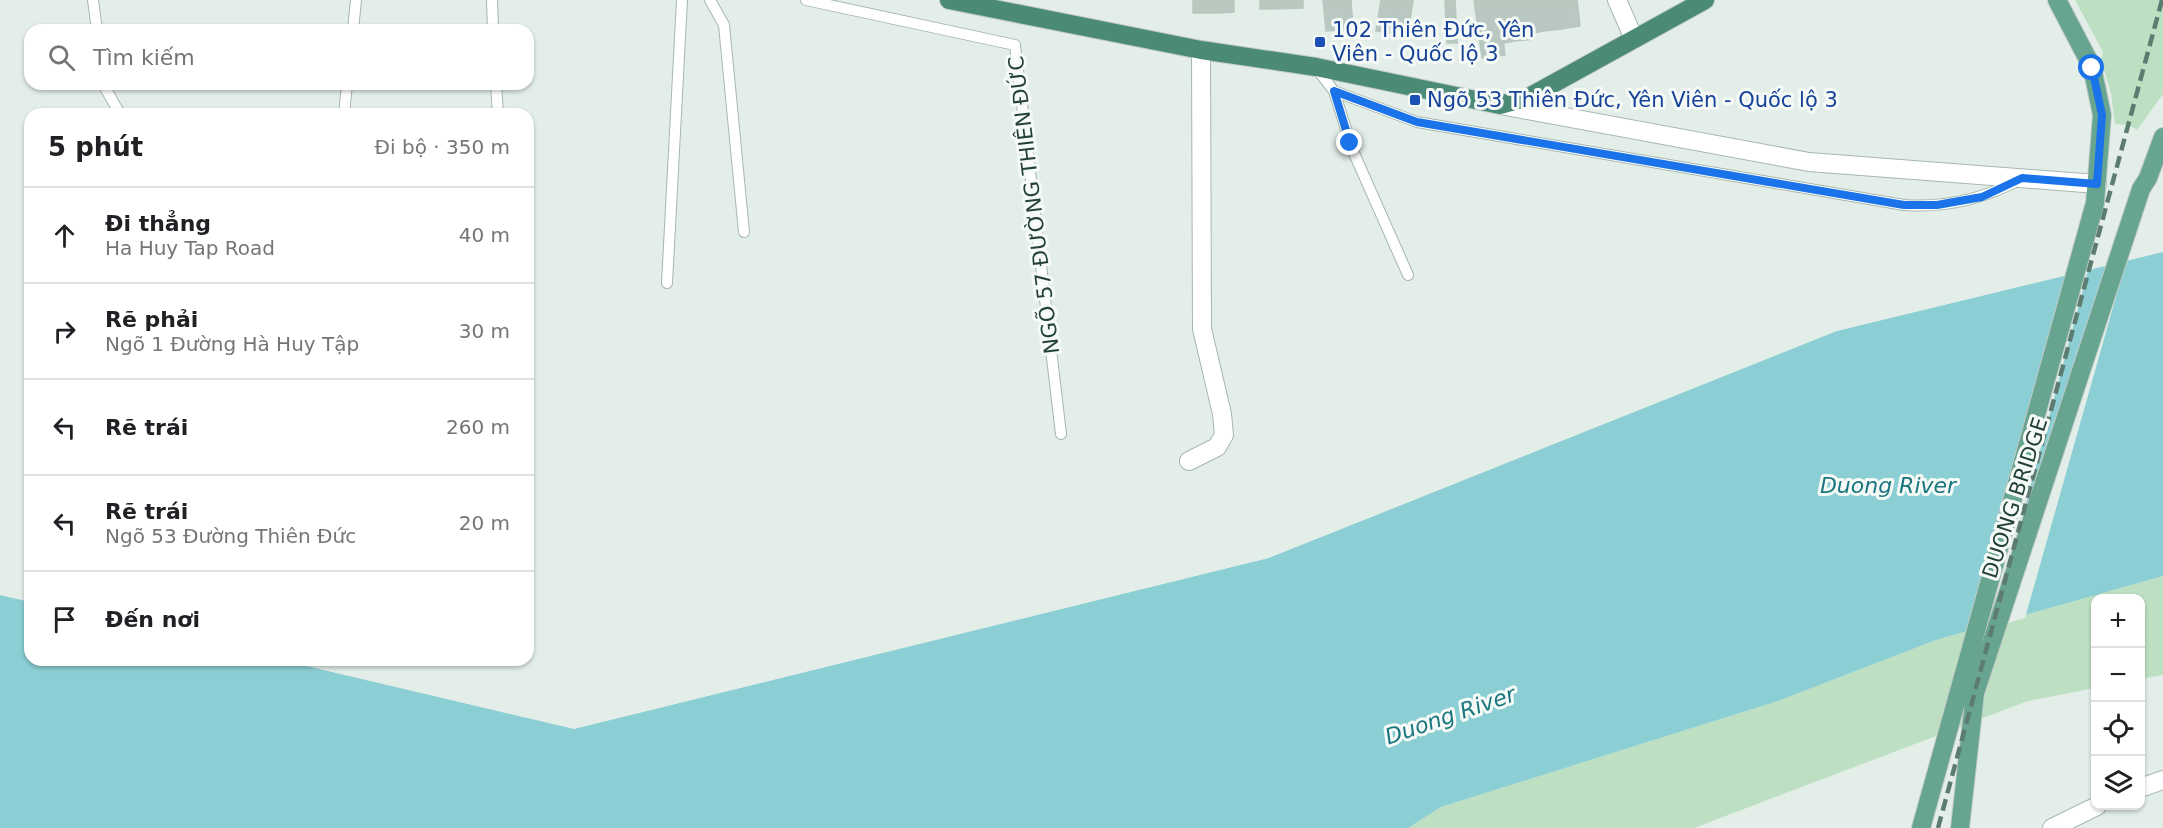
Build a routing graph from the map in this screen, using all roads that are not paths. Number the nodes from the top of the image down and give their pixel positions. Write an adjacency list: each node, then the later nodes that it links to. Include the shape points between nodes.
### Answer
1 (93, 0): 11 (lane)
2 (356, 0): 12 (lane)
3 (492, 0): 13 (lane)
4 (682, 0): 31 (lane)
5 (710, 0): 29 (lane, via 724,25)
6 (806, 0): 32 (lane, NGÕ 57 ĐƯỜNG THIÊN ĐỨC, via 1015,45)
7 (949, 0): 15 (highway)
8 (1617, 0): 14 (street)
9 (1705, 0): 14 (highway)
10 (2057, 0): 28 (main road, DUONG BRIDGE, via 2092,68 2098,91 2102,115)
11 (96, 24)
12 (354, 24)
13 (493, 24)
14 (1634, 39): 21 (highway, via 1528,97)
15 (1201, 50): 16 (highway); 33 (street, via 1202,329 1224,435 1217,447)
16 (1316, 67): 20 (lane); 21 (highway)
17 (106, 90): 22 (lane)
18 (346, 90): 23 (lane)
19 (496, 90): 24 (lane)
20 (1334, 91): 26 (lane, via 1417,122 1904,205 1937,205 1982,197); 30 (lane, via 1353,151)
21 (1500, 105): 26 (street, via 1809,162)
22 (117, 108)
23 (345, 108)
24 (498, 108)
25 (2163, 137): 27 (main road, DUONG BRIDGE)
26 (2022, 178): 28 (street)
27 (2151, 179): 38 (main road, DUONG BRIDGE, via 1975,693)
28 (2097, 184): 37 (main road, DUONG BRIDGE, via 2095,203)
29 (744, 231)
30 (1408, 275)
31 (667, 283)
32 (1061, 434)
33 (1189, 461)
34 (2163, 780): 35 (street)
35 (2145, 786)
36 (2091, 809): 39 (street)
37 (1922, 826)
38 (1960, 827)
39 (2052, 828)

